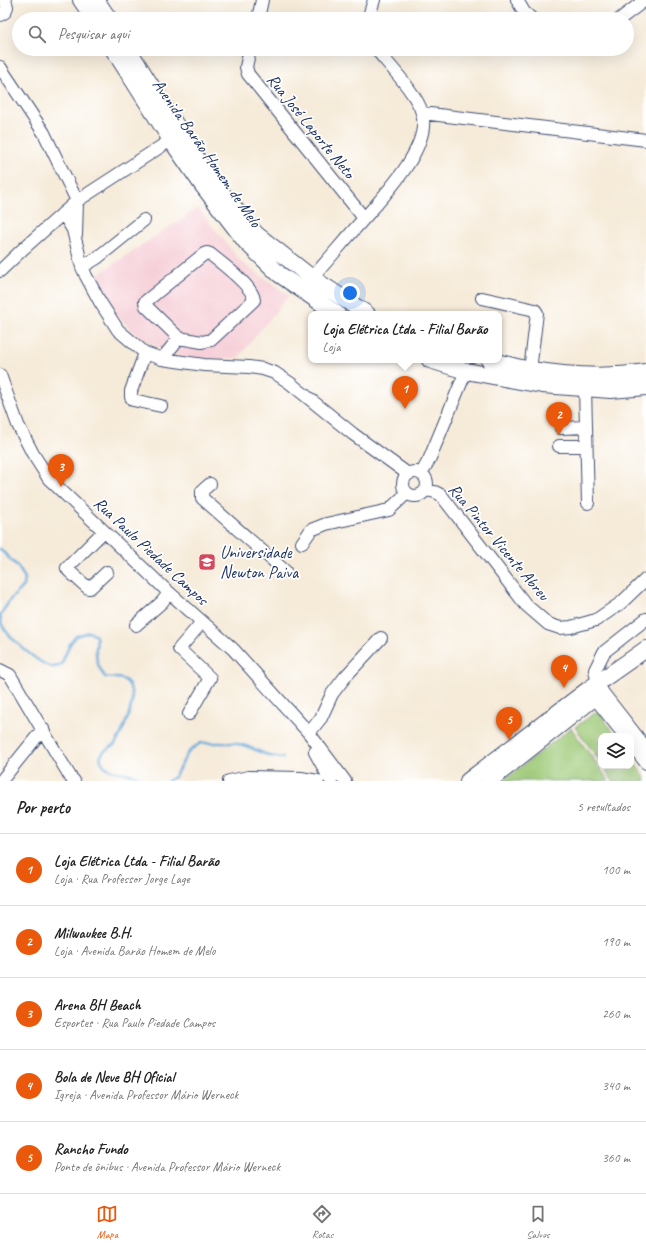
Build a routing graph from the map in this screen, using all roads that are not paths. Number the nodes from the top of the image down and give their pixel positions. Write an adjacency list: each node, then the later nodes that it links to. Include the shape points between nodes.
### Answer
1 (5, 0): 14 (street, via 7,7)
2 (81, 0): 8 (main road)
3 (96, 0): 9 (main road)
4 (262, 0): 10 (street)
5 (374, 0): 11 (street)
6 (517, 0): 12 (street)
7 (645, 0): 13 (street)
8 (89, 12)
9 (104, 12)
10 (259, 12)
11 (370, 12)
12 (524, 12)
13 (629, 12)
14 (0, 15)
15 (118, 56): 21 (main road, Avenida Barão Homem de Melo)
16 (132, 56): 21 (main road, Avenida Barão Homem de Melo)
17 (248, 56): 25 (street, Rua José Laporte Neto, via 246,67 248,74)
18 (382, 56): 20 (street, via 416,99)
19 (0, 67): 23 (street, via 44,133)
20 (422, 113): 22 (street); 25 (street, via 422,136 409,164)
21 (176, 136): 23 (street); 31 (main road, Avenida Barão Homem de Melo, via 203,186 246,242); 32 (main road, Avenida Barão Homem de Melo, via 256,234)
22 (646, 140)
23 (77, 201): 24 (street); 28 (street)
24 (63, 213): 27 (street); 28 (street)
25 (364, 218): 32 (street)
26 (144, 220): 29 (street)
27 (45, 229): 28 (street, via 65,228); 30 (street)
28 (74, 235): 29 (street)
29 (82, 267): 37 (street, via 118,330)
30 (0, 271)
31 (279, 274): 32 (main road, via 293,282); 34 (main road, Avenida Barão Homem de Melo)
32 (312, 278): 35 (main road, Avenida Barão Homem de Melo)
33 (482, 298): 42 (street, via 535,310 537,313)
34 (333, 311)
35 (362, 311)
36 (179, 338): 36 (street, via 146,306 145,302 204,254 210,254 237,276 254,300 211,340 202,342); 38 (street)
37 (145, 353): 38 (street); 48 (street, via 131,396 138,402)
38 (162, 359): 53 (street, via 204,365 249,367 275,373)
39 (440, 363): 43 (main road)
40 (487, 363): 43 (main road)
41 (500, 363): 42 (main road)
42 (530, 370): 44 (main road, via 580,375)
43 (466, 371): 47 (main road, via 542,385); 54 (street)
44 (646, 372)
45 (0, 375): 59 (street, Rua Paulo Piedade Campos, via 18,425 49,479)
46 (646, 387): 47 (main road, via 611,390)
47 (585, 388): 49 (street)
48 (161, 406)
49 (586, 427): 50 (street); 52 (street)
50 (561, 428)
51 (559, 446): 52 (street)
52 (586, 446): 58 (street)
53 (408, 474): 54 (street); 57 (street, via 403,482)
54 (421, 474): 56 (street, via 427,481)
55 (210, 484): 61 (street, via 202,491 202,498)
56 (426, 490): 57 (street, via 418,496); 63 (street, Rua Pintor Vicente Abreu, via 441,495 526,605 548,624 560,628 596,620 621,604)
57 (407, 493): 60 (street, via 389,510 326,524 311,530)
58 (588, 503)
59 (104, 531): 62 (street, via 67,568 88,588); 64 (street, Rua Paulo Piedade Campos)
60 (302, 543)
61 (285, 570)
62 (107, 572)
63 (646, 579)
64 (166, 598): 66 (street); 67 (street, Rua Paulo Piedade Campos)
65 (646, 619): 72 (street, via 604,652 595,670)
66 (136, 625)
67 (199, 625): 73 (street, via 179,649 210,678 210,681); 75 (street, Rua Paulo Piedade Campos, via 233,650)
68 (381, 638): 75 (street, via 345,677 332,694 321,718)
69 (646, 649): 72 (main road)
70 (646, 661): 72 (main road)
71 (3, 674): 74 (street)
72 (596, 691): 76 (street); 78 (street); 88 (main road); 89 (main road)
73 (188, 714)
74 (43, 729): 83 (street); 84 (street)
75 (308, 733): 79 (street, Rua Paulo Piedade Campos); 87 (street, Rua Paulo Piedade Campos)
76 (623, 733)
77 (634, 748): 80 (street)
78 (646, 748)
79 (315, 753): 82 (street, via 317,767); 86 (street, Rua Paulo Piedade Campos)
80 (646, 763)
81 (291, 780): 82 (street); 85 (street, via 249,777)
82 (312, 780)
83 (0, 781)
84 (74, 781)
85 (229, 781)
86 (331, 781)
87 (345, 781)
88 (468, 781)
89 (489, 781)

